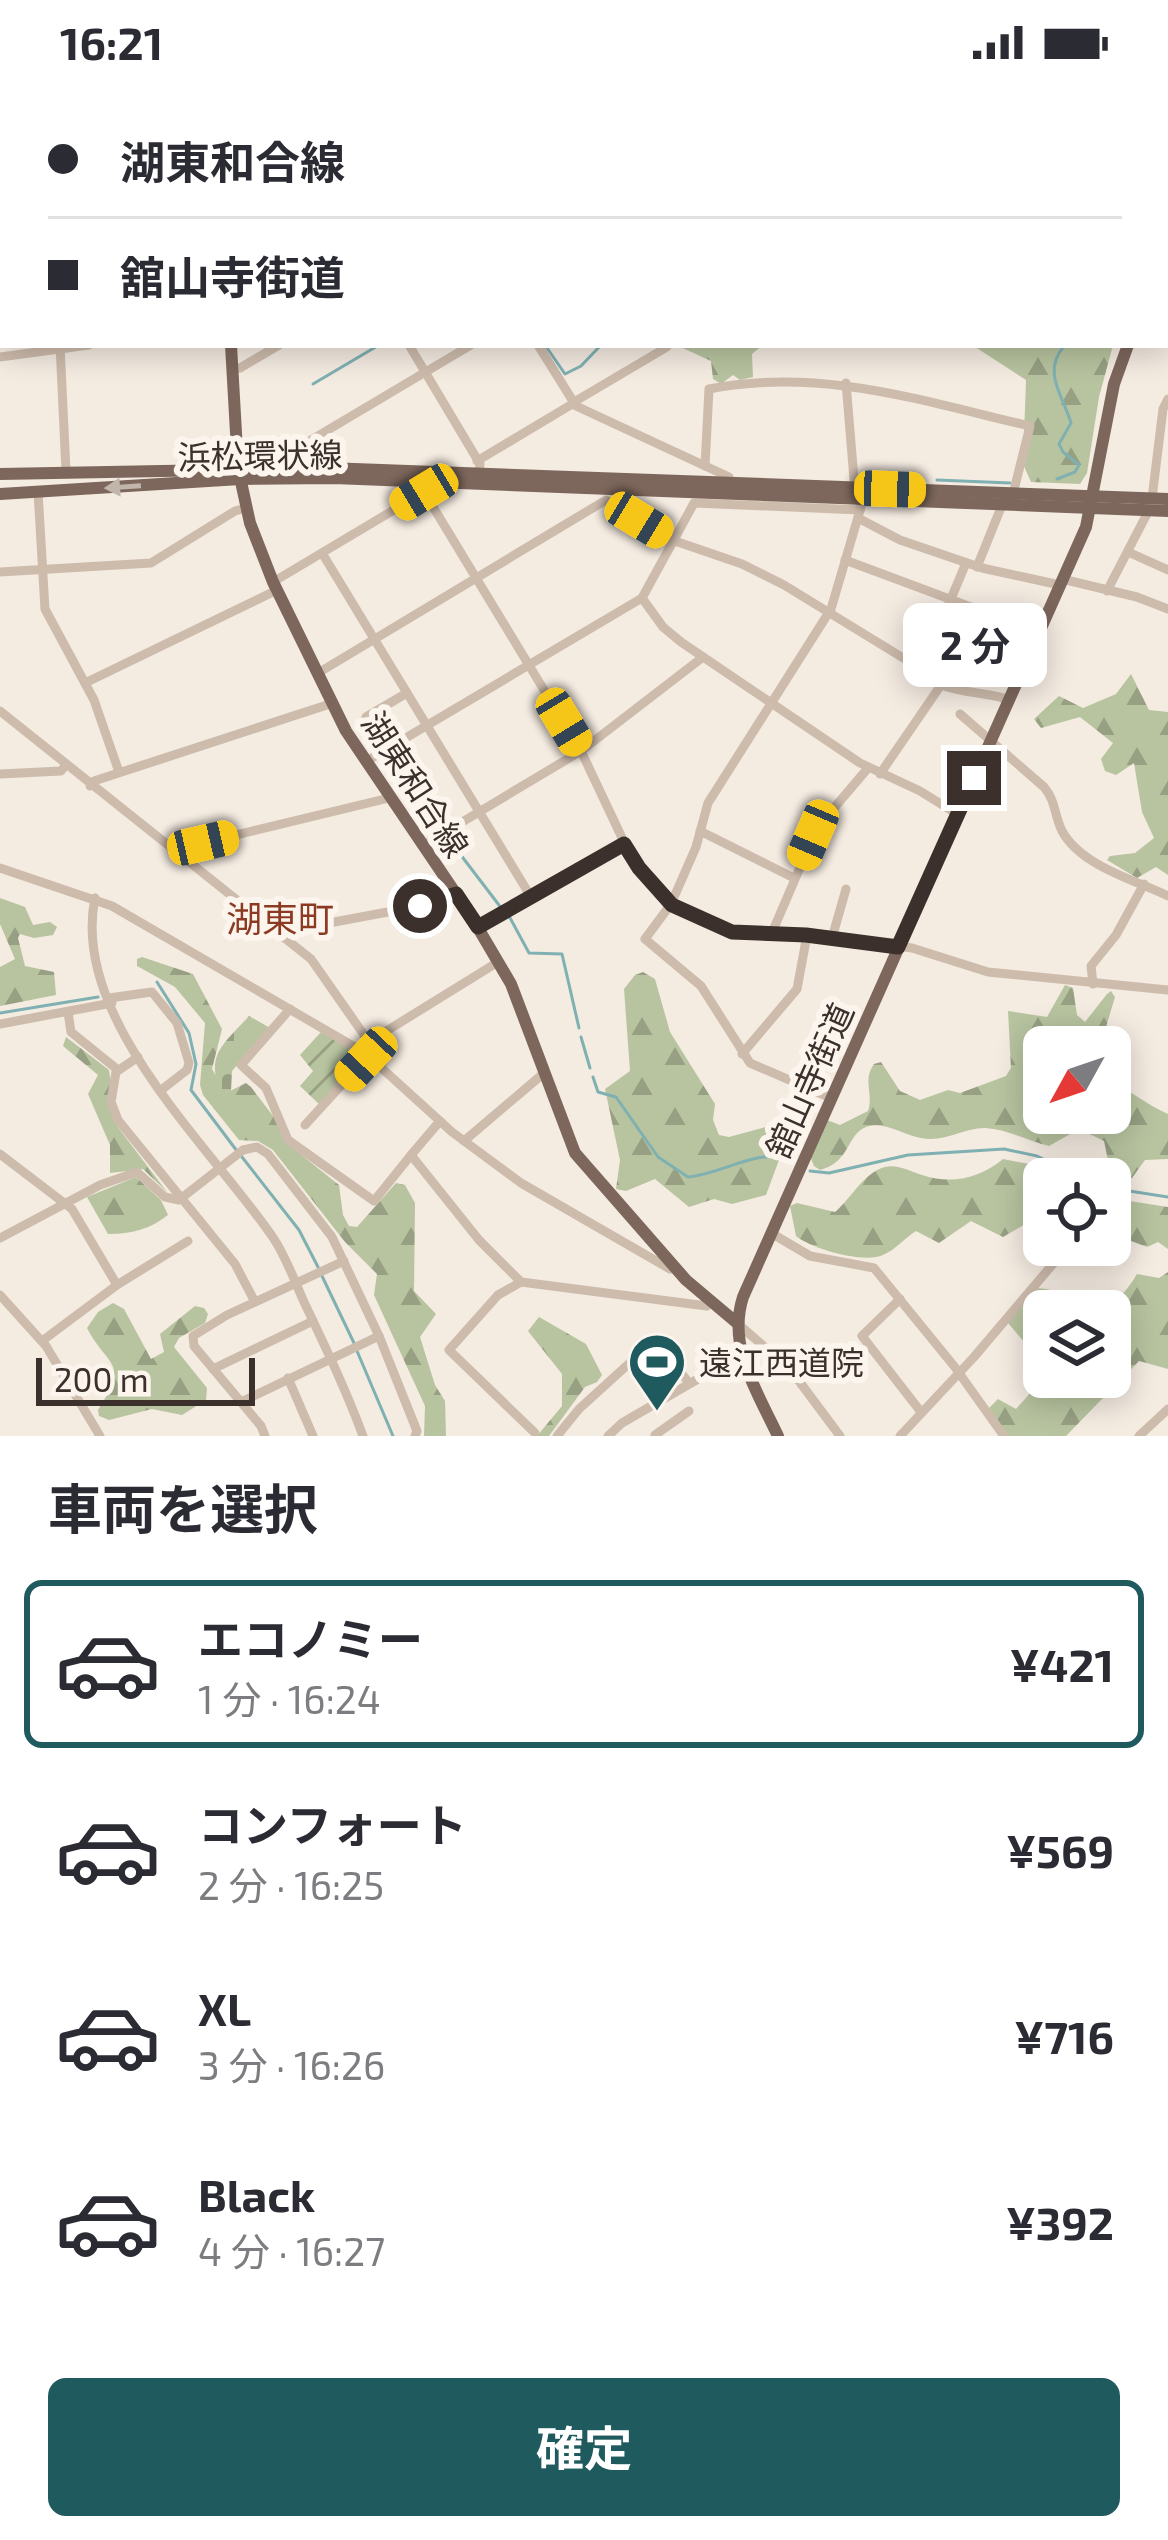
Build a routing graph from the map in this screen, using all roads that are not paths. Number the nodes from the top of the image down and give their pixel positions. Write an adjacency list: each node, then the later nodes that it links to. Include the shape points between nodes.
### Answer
1 (55, 348): 10 (street)
2 (61, 348): 20 (street)
3 (231, 348): 11 (main road, 湖東和合線)
4 (274, 348): 11 (street)
5 (411, 348): 12 (street)
6 (467, 348): 12 (street)
7 (540, 348): 15 (street)
8 (665, 348): 15 (street)
9 (1127, 348): 30 (main road, 舘山寺街道)
10 (0, 357)
11 (232, 369): 22 (main road, 湖東和合線)
12 (425, 372): 18 (street); 19 (street, via 279,459)
13 (846, 383): 17 (street, via 754,380 709,389); 27 (street, via 1030,426); 31 (street)
14 (1168, 399): 16 (street)
15 (574, 403): 17 (street); 18 (street)
16 (1165, 414): 32 (street)
17 (705, 466): 25 (street, via 729,477)
18 (478, 467): 19 (main road, 浜松環状線); 25 (main road, 浜松環状線)
19 (279, 468): 22 (main road, 浜松環状線)
20 (66, 471): 21 (main road, 浜松環状線); 22 (main road, 浜松環状線)
21 (0, 474)
22 (239, 474): 23 (main road, 浜松環状線); 24 (main road, 浜松環状線, one-way to 24); 34 (main road, 湖東和合線)
23 (423, 487): 25 (main road, 浜松環状線); 38 (street); 44 (street)
24 (38, 492): 26 (main road, 浜松環状線); 41 (street)
25 (729, 493): 31 (main road, 浜松環状線); 36 (street, via 694,502)
26 (0, 494)
27 (1013, 494): 28 (main road, 浜松環状線); 30 (main road, 浜松環状線)
28 (957, 497): 31 (main road, 浜松環状線); 33 (main road, 浜松環状線)
29 (1168, 499): 32 (main road, 浜松環状線)
30 (1092, 502): 32 (main road, 浜松環状線); 33 (main road, 浜松環状線); 45 (main road, 舘山寺街道)
31 (858, 503): 39 (street); 40 (street, via 896,538)
32 (1150, 504): 35 (main road, 浜松環状線); 37 (street)
33 (1002, 505): 40 (street)
34 (246, 508): 41 (street, via 151,563); 46 (main road, 湖東和合線)
35 (1168, 511)
36 (672, 539): 44 (street, via 606,500); 48 (street); 51 (street, via 742,564)
37 (1128, 552): 42 (street); 47 (street)
38 (322, 553): 46 (street); 53 (street)
39 (845, 560): 49 (street); 51 (street)
40 (972, 565): 45 (street); 49 (street)
41 (42, 569): 43 (street); 58 (street, via 45,609)
42 (1168, 570)
43 (0, 572)
44 (476, 578): 53 (street); 56 (street)
45 (1061, 582): 47 (street); 52 (main road, 舘山寺街道)
46 (275, 586): 57 (main road, 湖東和合線); 58 (street)
47 (1107, 591): 50 (street)
48 (642, 598): 54 (street, via 663,627); 56 (street)
49 (950, 601): 52 (street); 55 (street, via 931,655)
50 (1168, 609)
51 (828, 614): 55 (street); 63 (street)
52 (1039, 632): 61 (main road, 舘山寺街道)
53 (373, 640): 57 (street); 60 (street)
54 (703, 657): 63 (street); 69 (street)
55 (919, 663): 59 (street)
56 (529, 665): 67 (street); 69 (street)
57 (317, 673): 62 (main road, 湖東和合線)
58 (85, 682): 73 (street)
59 (940, 685): 61 (street); 75 (street)
60 (407, 693): 66 (street); 67 (street)
61 (1009, 700): 68 (main road, 舘山寺街道)
62 (333, 703): 70 (main road, 湖東和合線); 73 (street)
63 (772, 704): 72 (street); 80 (street, via 708,803)
64 (0, 711): 71 (street)
65 (960, 715): 68 (street)
66 (367, 717)
67 (426, 726): 70 (street); 78 (street)
68 (990, 741): 79 (main road, 舘山寺街道); 86 (street, via 1049,793 1064,833 1083,854)
69 (581, 751): 78 (street); 81 (street)
70 (365, 762): 77 (main road, 湖東和合線)
71 (65, 766): 74 (street); 76 (street)
72 (868, 767): 75 (street); 85 (street, via 820,822)
73 (119, 772): 76 (street)
74 (0, 774)
75 (880, 774): 79 (street)
76 (89, 786): 83 (street)
77 (389, 798): 82 (main road, 湖東和合線); 83 (street, via 203,843)
78 (478, 812): 82 (street); 90 (street)
79 (957, 814): 98 (main road, 舘山寺街道)
80 (700, 831): 85 (street); 92 (street)
81 (624, 844): 90 (street); 92 (street)
82 (422, 846): 88 (main road, 湖東和合線)
83 (179, 856): 96 (street)
84 (0, 868): 91 (street)
85 (794, 878): 94 (street)
86 (1144, 884): 89 (street); 100 (street, via 1091,966)
87 (846, 889): 97 (street)
88 (456, 894): 93 (main road, 湖東和合線); 96 (street)
89 (1168, 896)
90 (531, 897): 93 (street)
91 (95, 898): 102 (street, via 93,953); 103 (street)
92 (671, 904): 94 (street, via 732,932); 108 (street, via 645,939 701,986)
93 (478, 927): 99 (main road, 湖東和合線)
94 (771, 935): 95 (street)
95 (806, 935): 97 (street); 108 (street, via 797,989)
96 (282, 936): 106 (street, via 311,959)
97 (832, 938): 98 (street)
98 (898, 947): 100 (street, via 980,970); 115 (main road, 舘山寺街道)
99 (498, 962): 106 (street); 113 (main road, 湖東和合線)
100 (1094, 984): 101 (street)
101 (1168, 990)
102 (111, 1000): 104 (street); 110 (street); 114 (street, via 152,992 177,1023 189,1064)
103 (290, 1009): 107 (street); 120 (street, via 241,1065 266,1088 288,1140 374,1201)
104 (68, 1012): 105 (street); 111 (street, via 71,1032)
105 (0, 1024)
106 (368, 1042): 107 (street); 112 (street)
107 (357, 1049): 109 (street)
108 (742, 1054): 115 (street)
109 (368, 1055): 112 (street); 117 (street)
110 (138, 1058): 111 (street); 114 (street)
111 (118, 1070): 122 (street, via 111,1102 118,1120)
112 (389, 1072): 116 (street)
113 (544, 1073): 118 (street); 128 (main road, 湖東和合線, via 580,1161)
114 (160, 1091): 121 (street)
115 (831, 1098): 124 (main road, 舘山寺街道)
116 (440, 1121): 118 (street); 120 (street)
117 (304, 1125)
118 (464, 1141): 128 (street, via 533,1191)
119 (0, 1154): 123 (street)
120 (412, 1155): 130 (street)
121 (220, 1168): 122 (street); 127 (street, via 243,1150 263,1150); 131 (street)
122 (179, 1199): 123 (street, via 164,1197 136,1172); 136 (street, via 235,1264)
123 (64, 1203): 125 (street); 132 (street)
124 (771, 1233): 134 (street, via 810,1256 874,1268); 138 (main road, 舘山寺街道)
125 (0, 1238)
126 (188, 1240): 132 (street)
127 (344, 1261): 131 (street); 139 (street)
128 (673, 1265): 135 (main road, 湖東和合線)
129 (1051, 1266): 144 (street)
130 (521, 1282): 135 (street); 153 (street, via 498,1295 449,1350)
131 (296, 1283): 136 (street); 137 (street)
132 (116, 1286): 140 (street)
133 (0, 1294): 140 (street)
134 (900, 1299): 144 (street); 151 (street, via 862,1336)
135 (710, 1301): 138 (main road, 湖東和合線)
136 (255, 1302): 143 (street, via 193,1336)
137 (313, 1321): 142 (street); 143 (street)
138 (737, 1323): 141 (main road, 舘山寺街道); 164 (street, via 790,1369)
139 (379, 1336): 142 (street); 158 (street)
140 (42, 1341): 154 (street)
141 (741, 1354): 146 (street); 163 (main road, 舘山寺街道)
142 (330, 1359): 145 (street); 157 (street)
143 (213, 1369): 147 (street)
144 (958, 1371): 151 (street); 166 (street)
145 (288, 1378): 147 (street); 156 (street)
146 (689, 1383): 150 (street); 159 (street, via 664,1352 645,1349)
147 (241, 1402): 155 (street)
148 (1168, 1409): 167 (street)
149 (689, 1411): 162 (street)
150 (641, 1412): 152 (street); 162 (street)
151 (921, 1412): 165 (street)
152 (622, 1424): 160 (street); 161 (street)
153 (535, 1433)
154 (100, 1436)
155 (265, 1436)
156 (314, 1436)
157 (363, 1436)
158 (415, 1436)
159 (557, 1436)
160 (608, 1436)
161 (630, 1436)
162 (655, 1436)
163 (778, 1436)
164 (840, 1436)
165 (900, 1436)
166 (1004, 1436)
167 (1139, 1436)

